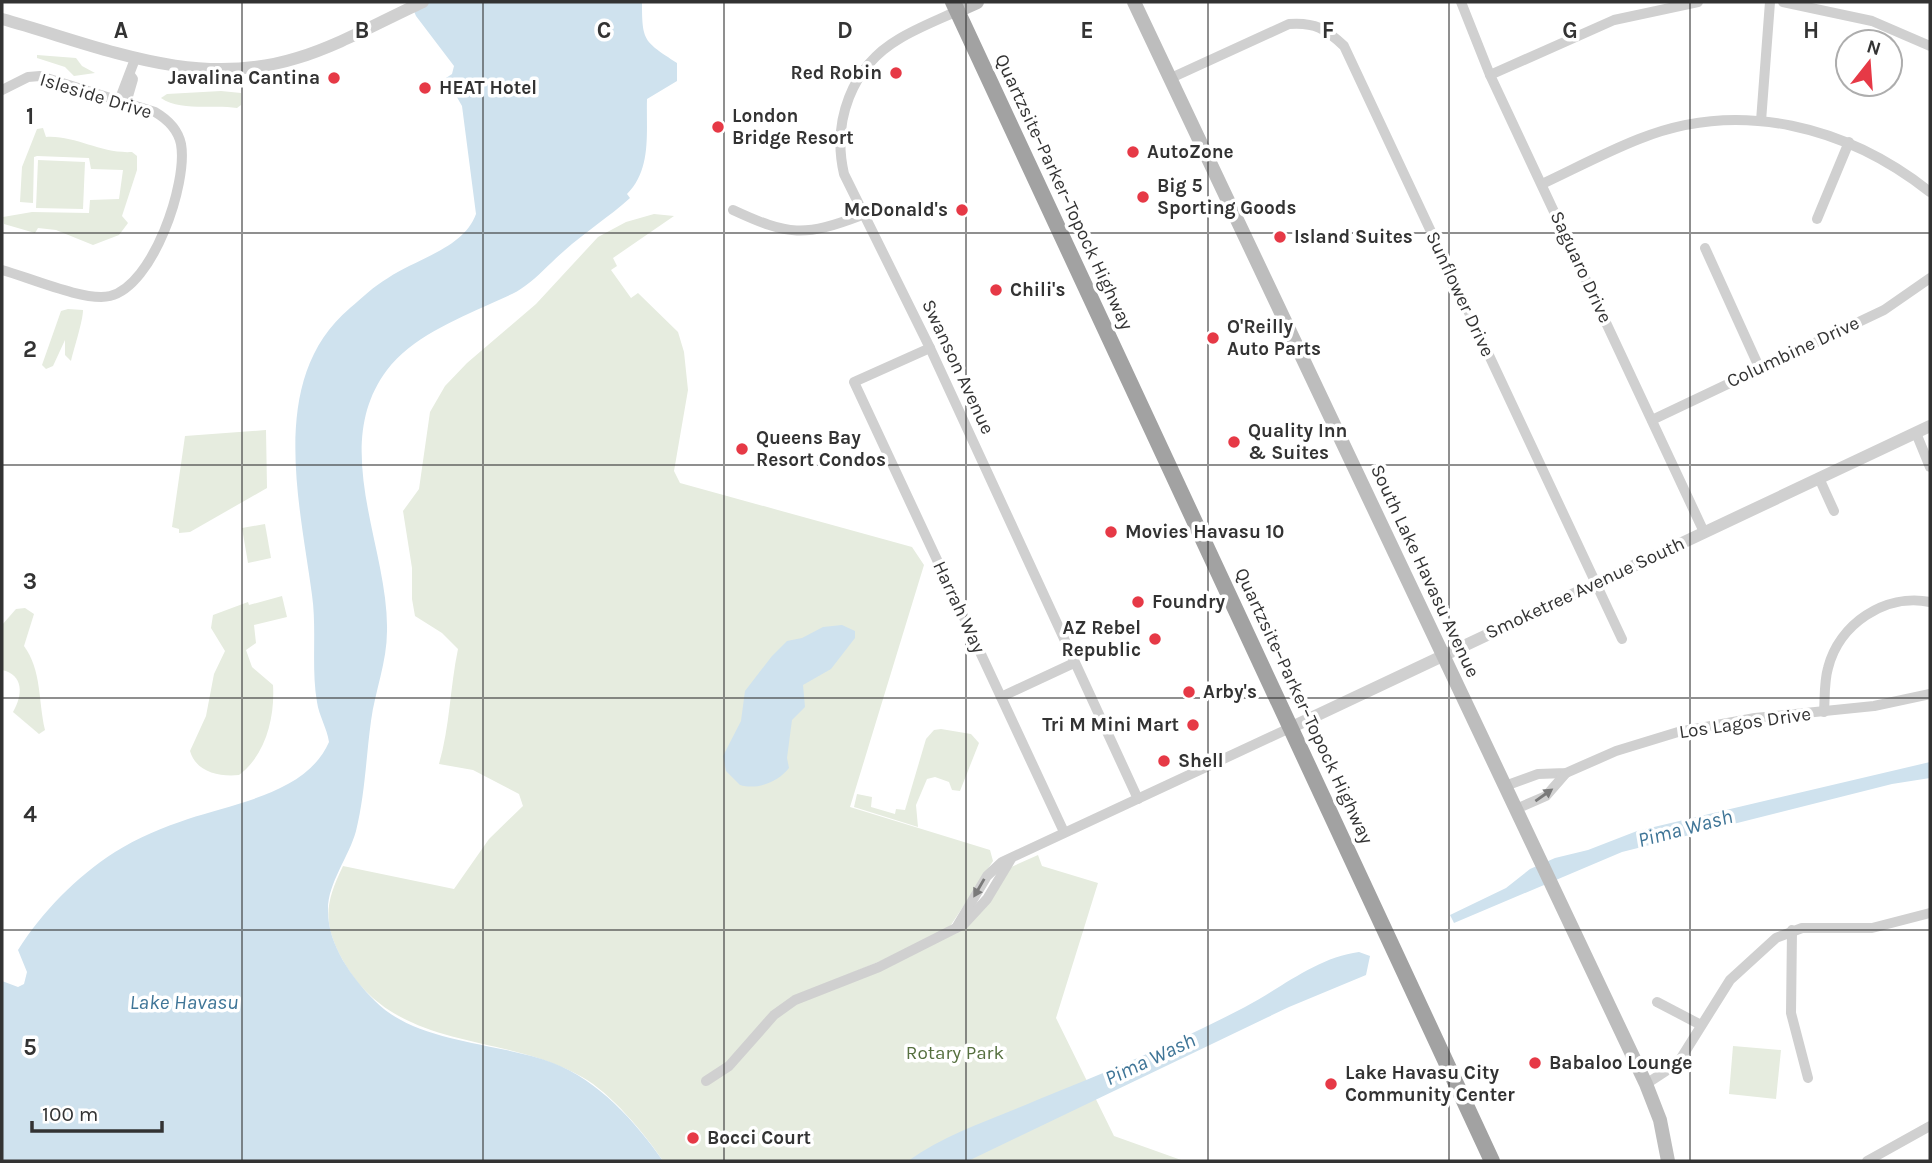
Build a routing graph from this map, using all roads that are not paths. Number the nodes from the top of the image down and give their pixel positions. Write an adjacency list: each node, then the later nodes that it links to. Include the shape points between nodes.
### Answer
1 (423, 2): 11 (street, via 296,58 241,69 185,69)
2 (977, 2): 8 (main road, Swanson Avenue)
3 (1135, 2): 13 (main road, South Lake Havasu Avenue)
4 (1461, 2): 12 (street, Saguaro Drive)
5 (1698, 2): 12 (street, via 1614,20)
6 (1770, 2): 16 (street)
7 (1783, 2): 10 (street, via 1872,21)
8 (955, 6): 21 (street, Swanson Avenue, via 883,50 851,91 842,121 841,153 847,184); 43 (highway, Quartzsite–Parker–Topock Highway)
9 (2, 19): 11 (street)
10 (1930, 46)
11 (135, 59): 15 (street)
12 (1490, 75): 18 (street, Saguaro Drive)
13 (1171, 78): 35 (street, Sunflower Drive, via 1289,24 1308,23 1326,29 1344,46); 38 (main road, South Lake Havasu Avenue)
14 (2, 90): 15 (street, Isleside Drive, via 40,76)
15 (122, 102): 24 (street, Isleside Drive, via 165,118 181,144 178,183 151,261 131,286 107,297)
16 (1761, 121): 17 (street, via 1806,128); 18 (street, via 1710,122 1662,131)
17 (1849, 142): 19 (street, via 1895,166); 22 (street)
18 (1542, 184): 28 (street, Saguaro Drive)
19 (1930, 192)
20 (733, 211): 21 (street, via 772,229 806,233)
21 (862, 215): 26 (street, Swanson Avenue)
22 (1817, 219)
23 (1705, 248): 27 (street)
24 (2, 270)
25 (1930, 278): 27 (street, Columbine Drive, via 1897,303)
26 (930, 348): 39 (street, Swanson Avenue); 41 (street, Harrah Way, via 854,382)
27 (1759, 367): 28 (street, Columbine Drive)
28 (1652, 420): 34 (street, Saguaro Drive)
29 (1930, 426): 30 (street, Smoketree Avenue South)
30 (1916, 433): 31 (street); 32 (street, Smoketree Avenue South)
31 (1930, 467)
32 (1819, 478): 33 (street); 34 (street, Smoketree Avenue South)
33 (1834, 512)
34 (1704, 532): 35 (street, Smoketree Avenue South)
35 (1596, 584): 37 (street, Sunflower Drive); 38 (street, Smoketree Avenue South)
36 (1930, 602): 42 (street, via 1905,601 1882,607 1850,628 1830,661)
37 (1622, 639)
38 (1443, 654): 43 (street, Smoketree Avenue South); 45 (main road, South Lake Havasu Avenue)
39 (1074, 663): 41 (street); 46 (street, Swanson Avenue)
40 (1930, 694): 42 (street, Los Lagos Drive)
41 (1001, 697): 48 (street, Harrah Way)
42 (1824, 712): 44 (street, Los Lagos Drive, via 1678,732)
43 (1292, 727): 46 (street, Smoketree Avenue South); 57 (highway, Quartzsite–Parker–Topock Highway)
44 (1566, 773): 45 (street, Los Lagos Drive, via 1538,774); 47 (street, Los Lagos Drive, one-way to 44, via 1546,796)
45 (1505, 786): 47 (main road, South Lake Havasu Avenue)
46 (1138, 799): 48 (street, Smoketree Avenue South)
47 (1516, 809): 55 (main road, South Lake Havasu Avenue)
48 (1064, 832): 54 (street, Smoketree Avenue South, via 1012,857 971,918 879,967 795,1000 774,1016 729,1066)
49 (1930, 913): 50 (street, via 1871,928)
50 (1792, 930): 52 (street, via 1770,942 1741,968); 53 (street, via 1791,1005)
51 (1657, 1002): 52 (street)
52 (1701, 1025): 55 (street, via 1678,1063)
53 (1808, 1079)
54 (706, 1081)
55 (1646, 1084): 58 (main road, South Lake Havasu Avenue, via 1660,1120)
56 (1930, 1126): 59 (street)
57 (1492, 1161)
58 (1668, 1161)
59 (1867, 1161)

